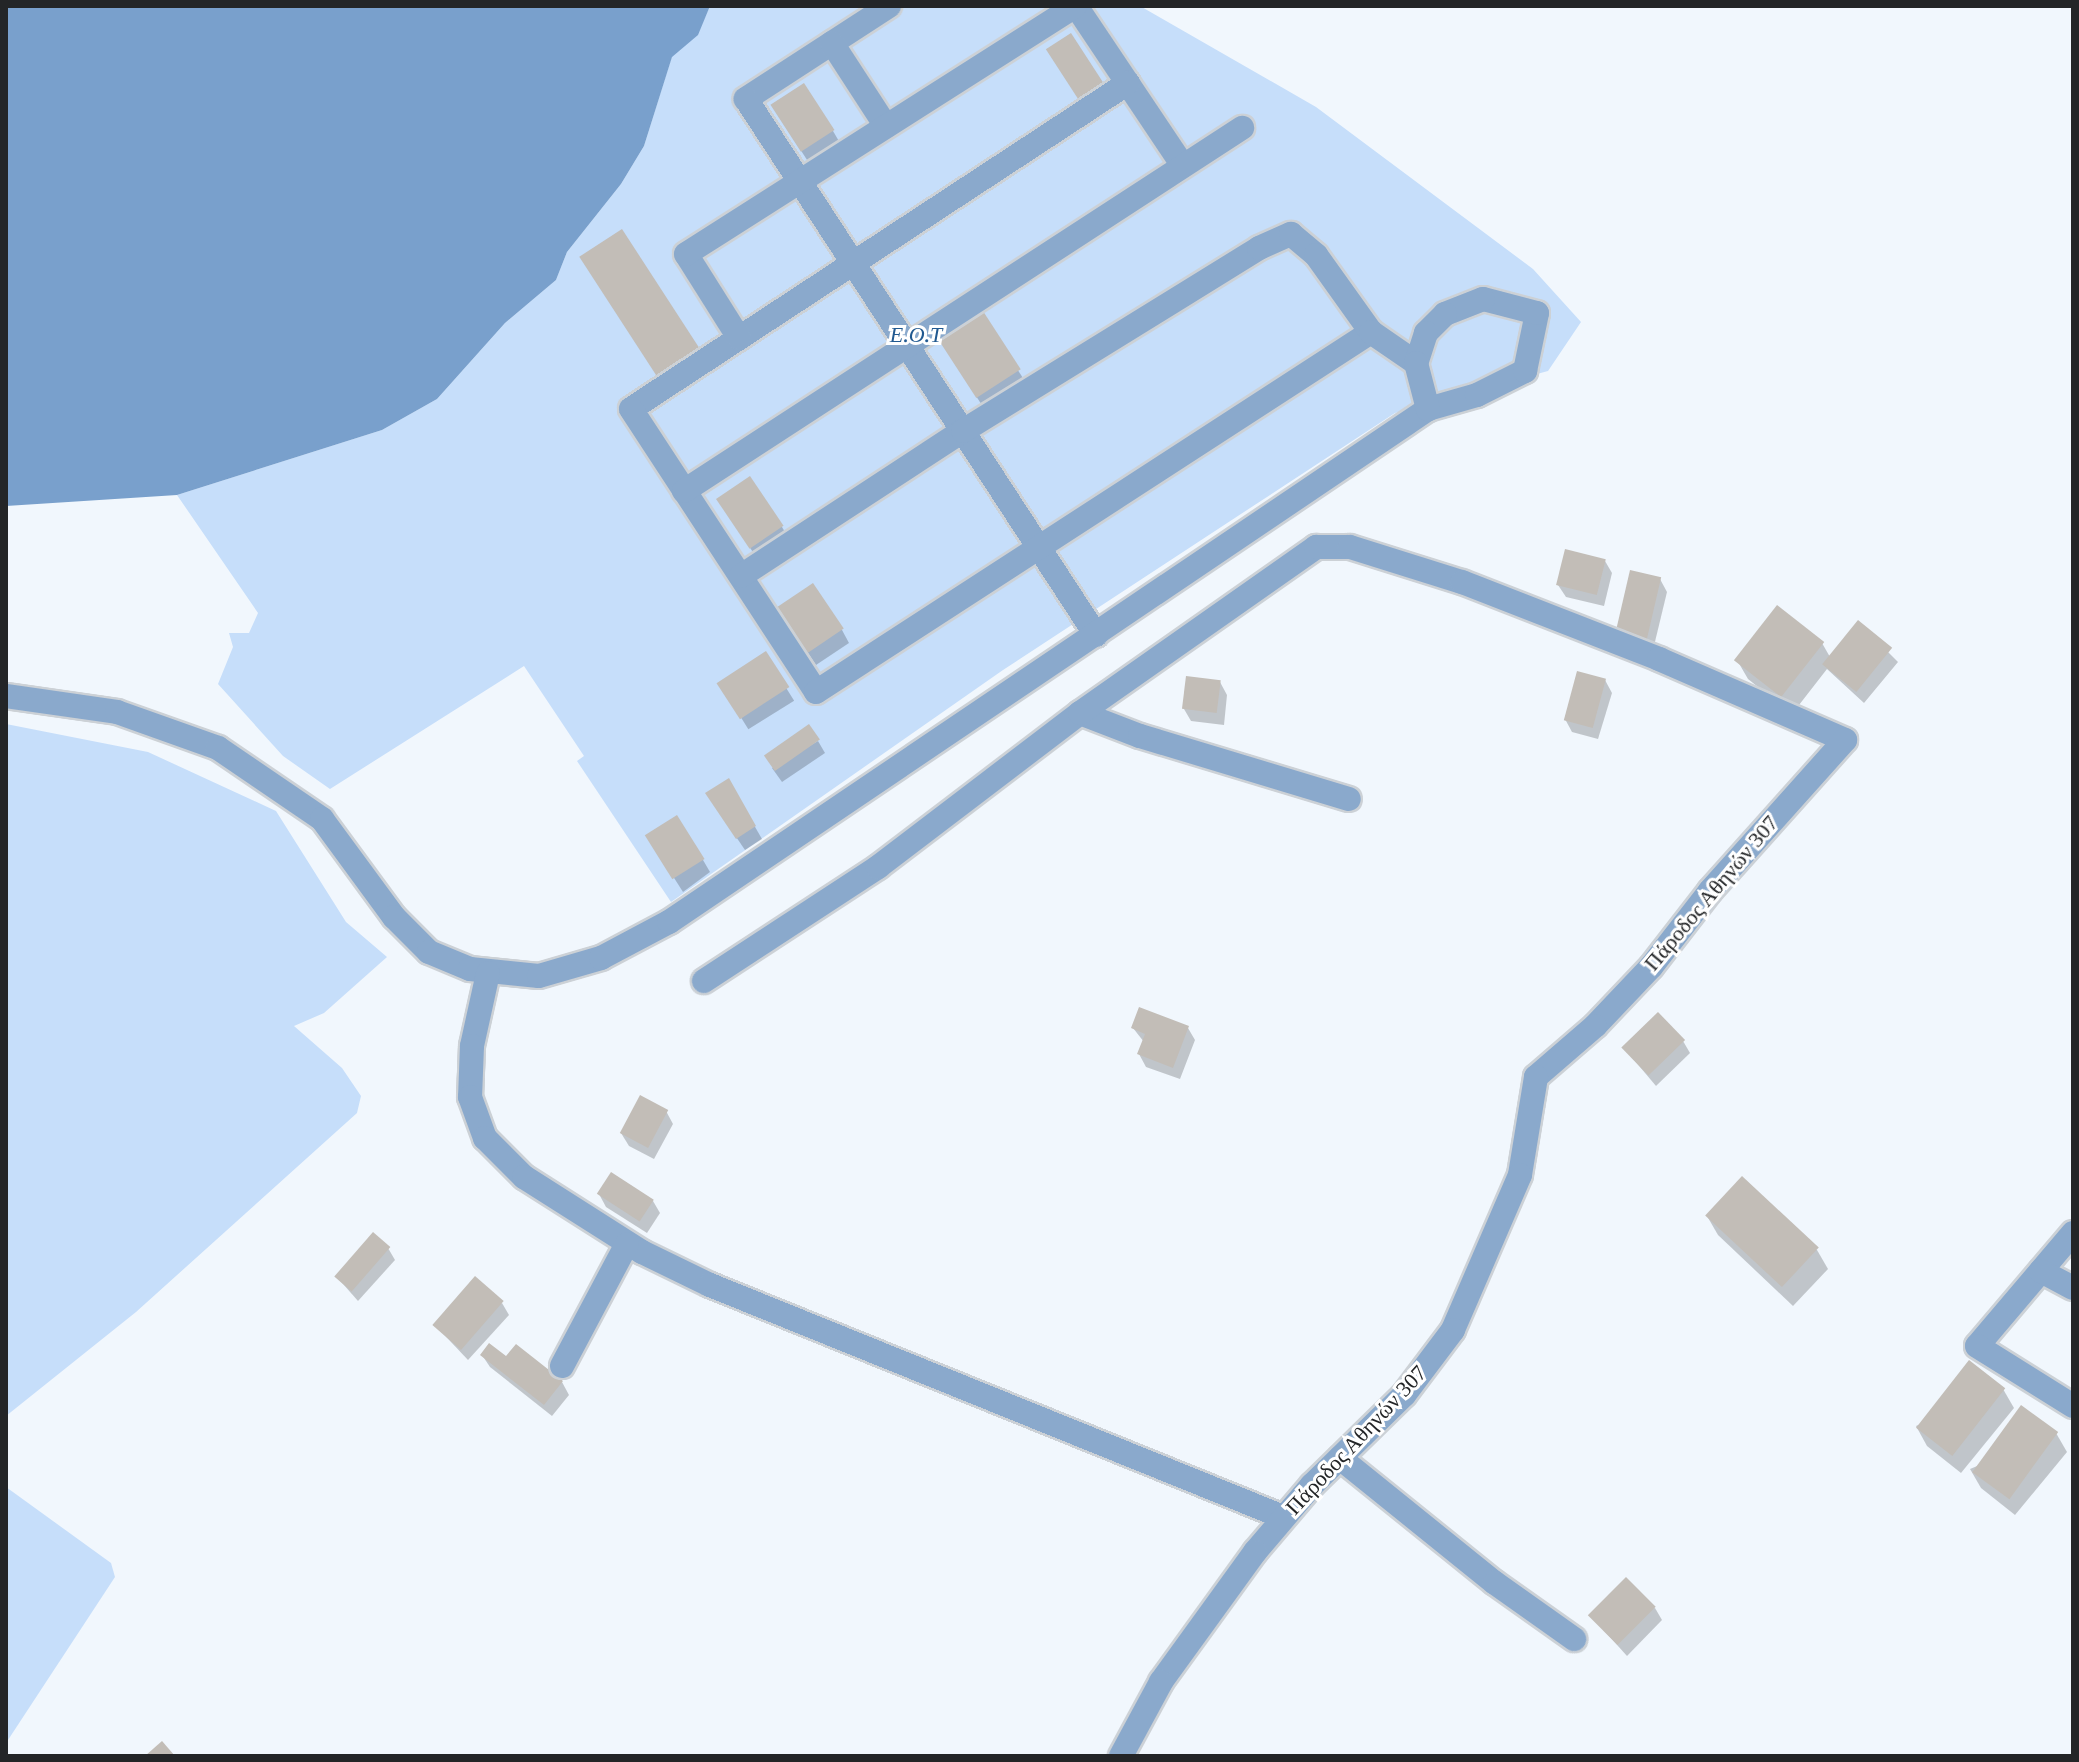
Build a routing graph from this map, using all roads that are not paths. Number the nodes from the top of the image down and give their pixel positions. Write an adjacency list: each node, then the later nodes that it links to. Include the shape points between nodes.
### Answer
1 (889, 6): 3 (street)
2 (1075, 6): 4 (street); 5 (street)
3 (832, 43): 5 (street); 8 (street, via 746,99)
4 (1128, 83): 7 (street); 9 (street)
5 (886, 126): 8 (street)
6 (1242, 128): 7 (street)
7 (1183, 166): 12 (street)
8 (800, 181): 9 (street); 11 (street, via 686,254)
9 (853, 263): 11 (street); 12 (street)
10 (1371, 332): 13 (street); 15 (street, via 1316,255 1291,234 1259,248); 17 (street)
11 (739, 338): 16 (street, via 631,409)
12 (907, 346): 15 (street); 16 (street)
13 (1416, 363): 14 (street); 14 (street, via 1426,333 1445,314 1483,299 1537,313 1525,371 1477,395)
14 (1428, 409): 19 (street)
15 (963, 431): 17 (street); 18 (street)
16 (684, 491): 18 (street)
17 (1039, 547): 18 (street, via 816,692); 19 (street)
18 (741, 576)
19 (1096, 635): 23 (street, via 703,900 616,951 539,976)
20 (6, 696): 23 (street, via 139,718 231,755 322,819 421,946 451,964)
21 (1080, 713): 22 (street); 24 (street, via 878,867); 31 (street, Πάροδος Αθηνών 307, via 1300,556 1330,545 1386,557 1559,618 1845,740 1642,976 1536,1077 1520,1175 1463,1313 1404,1395)
22 (1349, 799)
23 (488, 973): 26 (street, via 469,1071 479,1127 524,1177)
24 (704, 981)
25 (2073, 1233): 27 (street)
26 (627, 1244): 29 (street); 32 (street, via 710,1285)
27 (2041, 1271): 28 (street); 30 (street, via 1977,1346)
28 (2073, 1288)
29 (562, 1366)
30 (2073, 1406)
31 (1340, 1458): 32 (street, Πάροδος Αθηνών 307); 33 (street, via 1495,1583)
32 (1283, 1517): 34 (street, Πάροδος Αθηνών 307, via 1179,1655)
33 (1574, 1639)
34 (1121, 1756)

